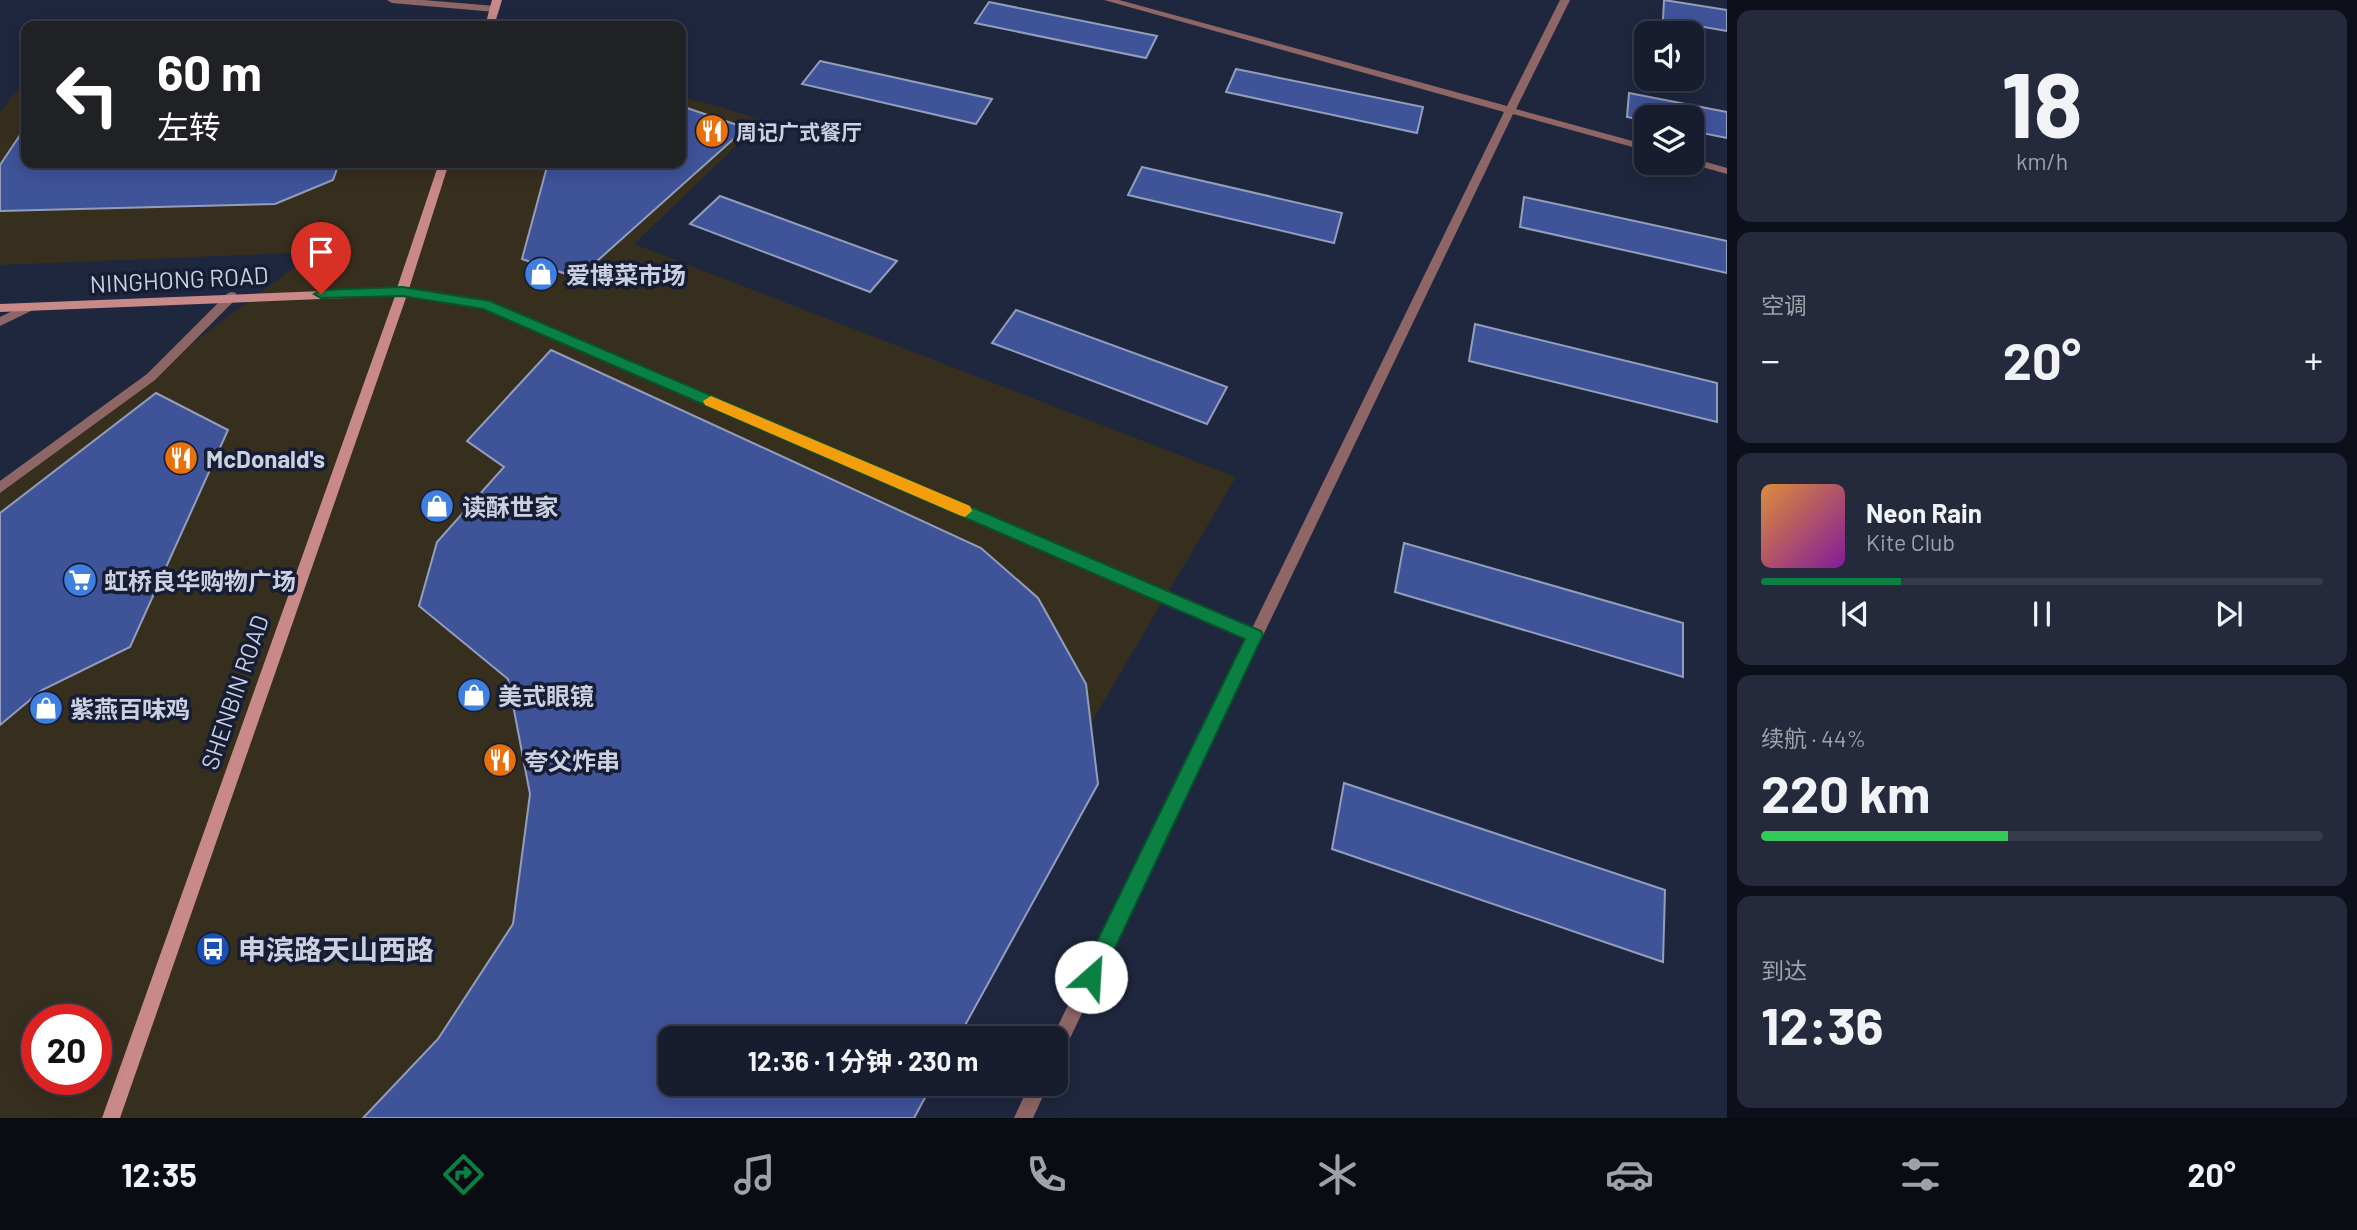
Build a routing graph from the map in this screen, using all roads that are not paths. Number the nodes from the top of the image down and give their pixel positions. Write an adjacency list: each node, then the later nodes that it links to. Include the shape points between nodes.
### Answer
1 (392, 0): 4 (street)
2 (1109, 0): 6 (street)
3 (1565, 0): 6 (street)
4 (496, 4): 5 (main road)
5 (491, 21)
6 (1510, 110): 7 (street); 17 (street)
7 (1634, 144)
8 (1704, 164): 10 (street)
9 (442, 168): 11 (main road, SHENBIN ROAD)
10 (1727, 171)
11 (402, 292): 12 (main road, NINGHONG ROAD); 17 (street, via 485,304); 20 (main road, SHENBIN ROAD)
12 (232, 296): 13 (main road, NINGHONG ROAD); 16 (street, via 151,377)
13 (29, 307): 14 (main road, NINGHONG ROAD); 15 (street)
14 (0, 308)
15 (0, 321)
16 (0, 488)
17 (1255, 635): 18 (street)
18 (1067, 1026)
19 (1034, 1096): 21 (street)
20 (111, 1118)
21 (1023, 1118)

